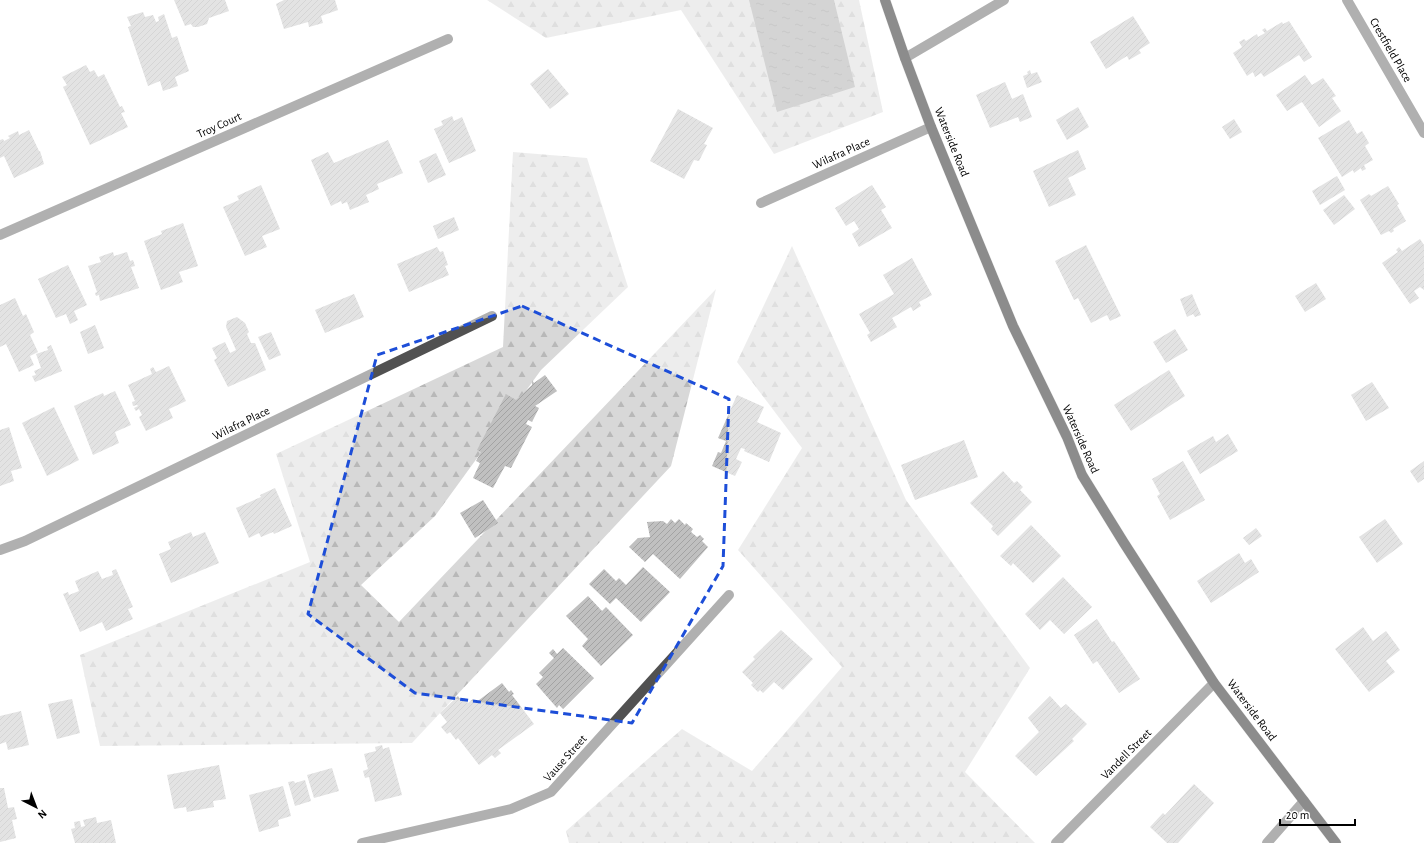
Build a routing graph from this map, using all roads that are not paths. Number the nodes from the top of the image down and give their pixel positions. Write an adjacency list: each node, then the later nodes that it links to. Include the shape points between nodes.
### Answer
1 (885, 0): 5 (main road, Waterside Road)
2 (1004, 0): 5 (street)
3 (1347, 0): 7 (street, Crestfield Place)
4 (448, 39): 9 (street, Troy Court)
5 (905, 58): 6 (main road, Waterside Road)
6 (931, 127): 8 (street, Wilafra Place); 13 (main road, Waterside Road, via 1013,326 1067,437 1082,475)
7 (1424, 133)
8 (761, 203)
9 (0, 235)
10 (492, 316): 11 (street, Wilafra Place, via 25,542)
11 (0, 550)
12 (729, 595): 15 (street, Vause Street, via 551,792 511,809)
13 (1214, 683): 14 (main road, Waterside Road); 16 (street, Vandell Street)
14 (1304, 801): 17 (street); 18 (main road, Waterside Road)
15 (362, 843)
16 (1056, 843)
17 (1267, 843)
18 (1336, 843)

